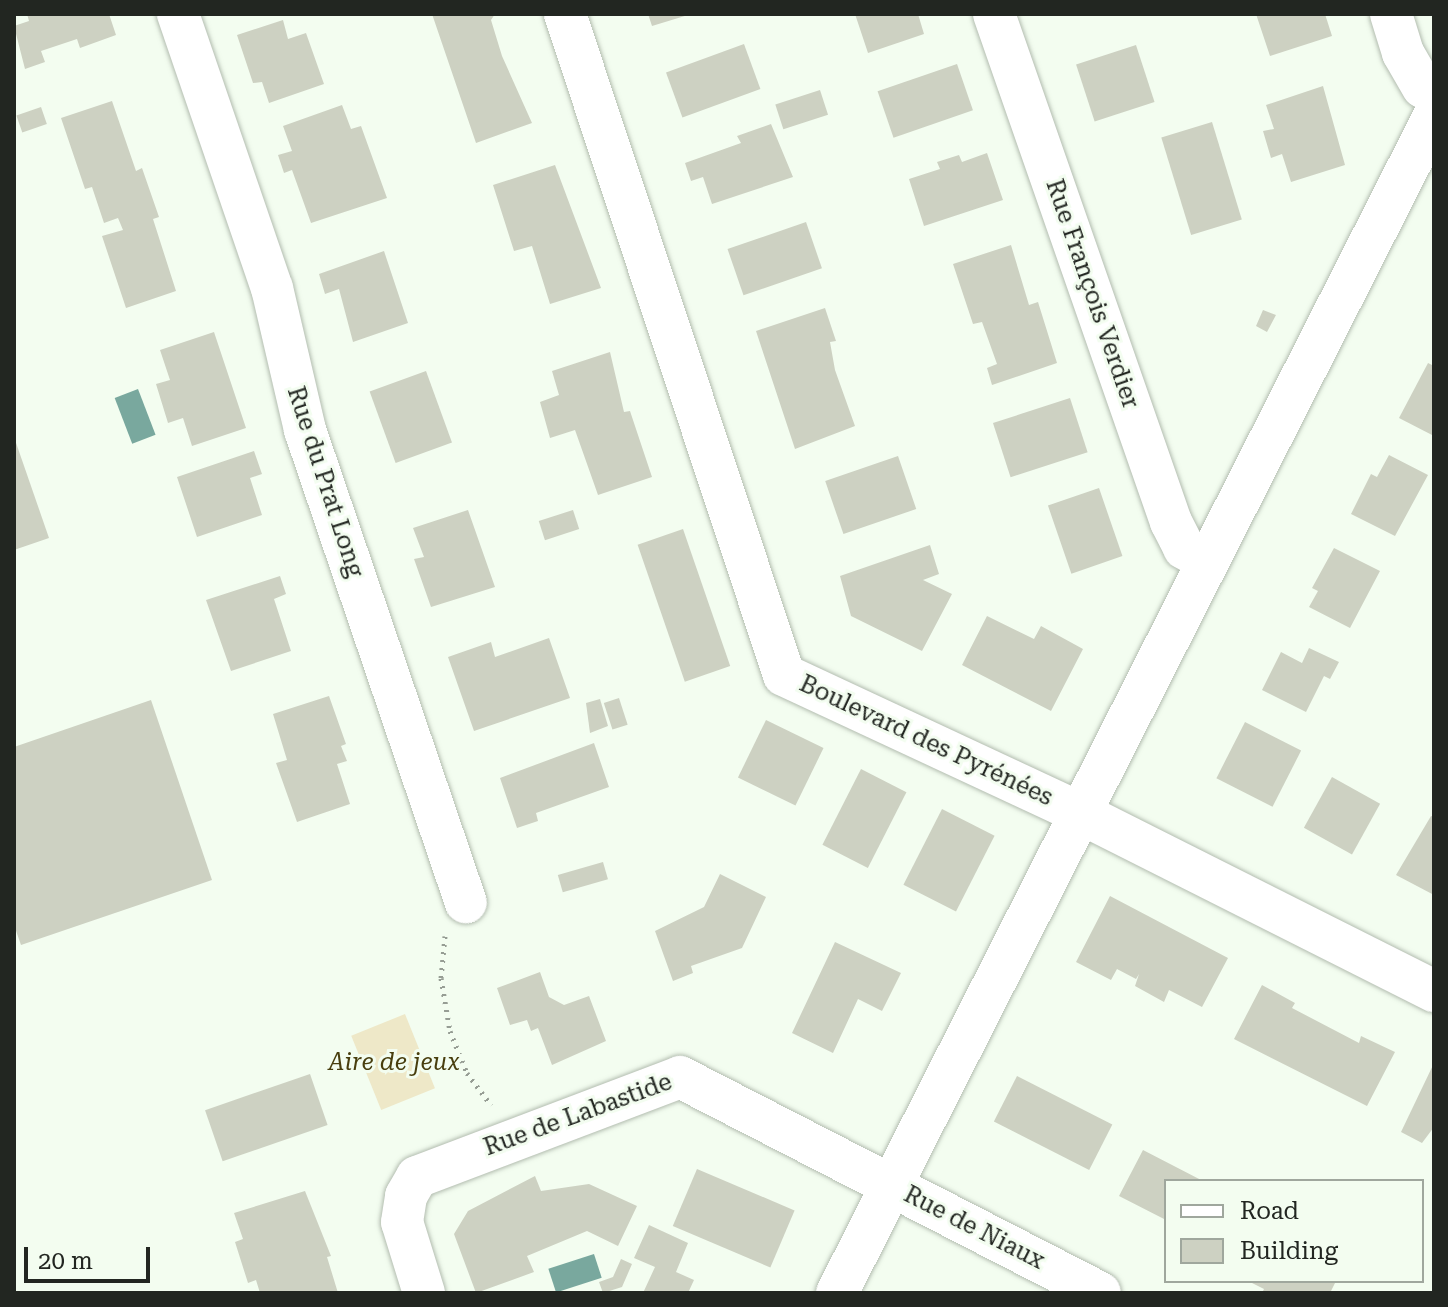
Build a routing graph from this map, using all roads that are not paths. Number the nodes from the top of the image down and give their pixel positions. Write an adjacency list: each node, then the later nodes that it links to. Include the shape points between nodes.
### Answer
1 (178, 14): 9 (street, Rue du Prat Long, via 272,288 305,430)
2 (565, 14): 8 (street, Boulevard des Pyrénées, via 784,675)
3 (994, 14): 7 (street, Rue François Verdier, via 1171,522 1184,548)
4 (1391, 14): 5 (street, via 1403,53 1423,87)
5 (1434, 93)
6 (1434, 116): 7 (street)
7 (1207, 561): 8 (street)
8 (1080, 813): 10 (street, Boulevard des Pyrénées); 11 (street)
9 (466, 902)
10 (1434, 991)
11 (890, 1185): 12 (street, Rue de Labastide, via 680,1077 425,1171 411,1185 402,1222); 13 (street); 14 (street, Rue de Niaux)
12 (424, 1293)
13 (837, 1293)
14 (1100, 1293)

